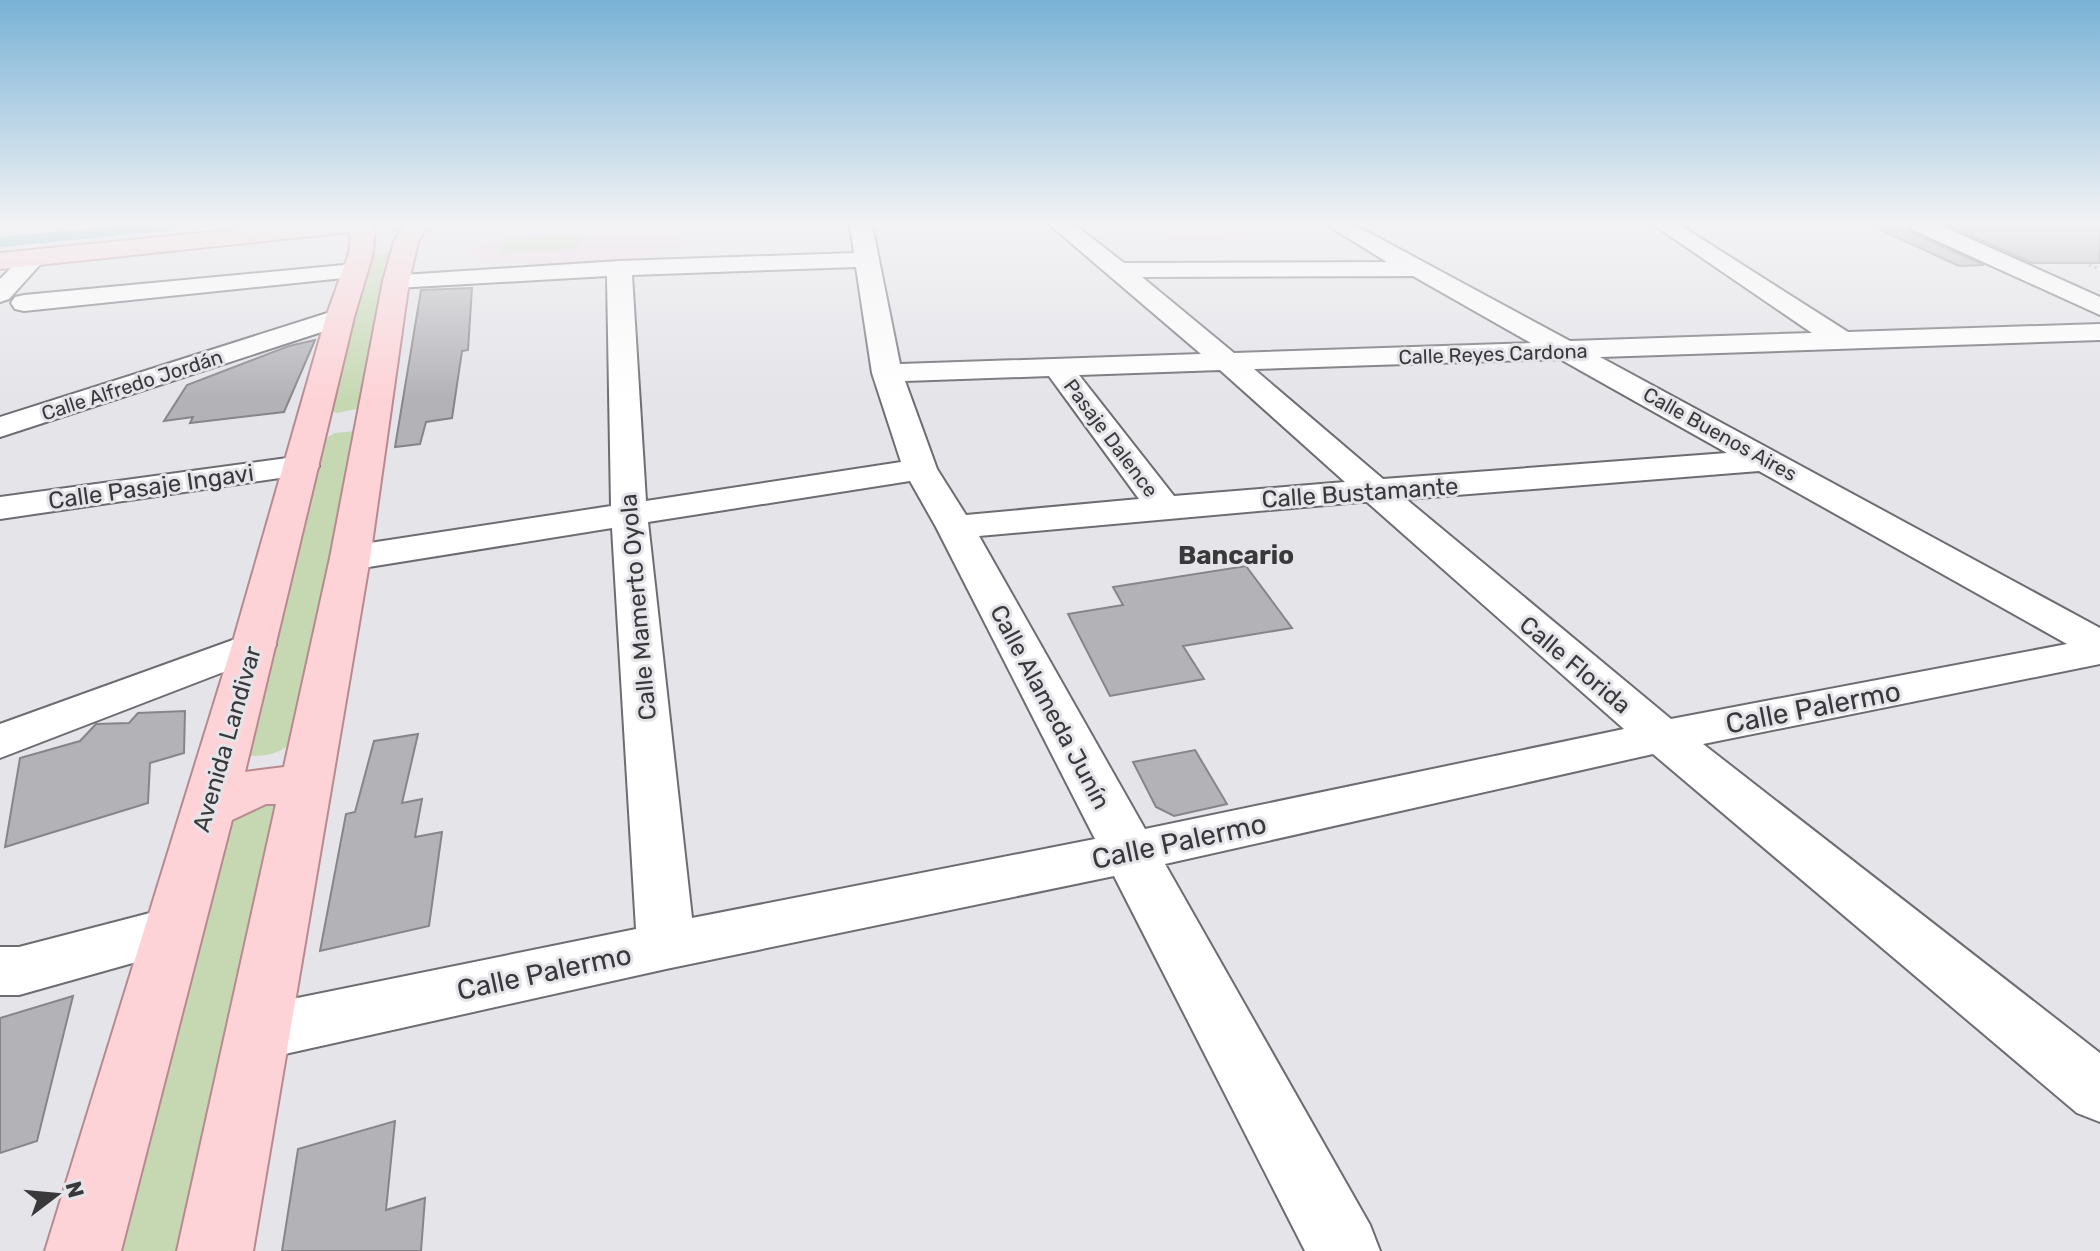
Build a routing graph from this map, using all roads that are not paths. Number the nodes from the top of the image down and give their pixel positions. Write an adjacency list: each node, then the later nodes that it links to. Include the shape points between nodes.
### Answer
1 (114, 283): 12 (street)
2 (363, 283): 14 (main road, Avenida Landivar)
3 (383, 283): 21 (main road)
4 (620, 283): 29 (street, Calle Mamerto Oyola)
5 (870, 283): 20 (street, Calle Alameda Junín)
6 (1135, 283): 18 (street, Calle Florida)
7 (1444, 283): 17 (street, Calle Buenos Aires)
8 (1754, 283): 16 (street)
9 (2052, 283): 13 (street)
10 (2074, 283): 11 (street)
11 (2100, 294)
12 (12, 299)
13 (2100, 307)
14 (338, 328): 22 (street, Calle Alfredo Jordán, via 264,342); 23 (main road, Avenida Landivar)
15 (2100, 332): 16 (street, Calle Reyes Cardona)
16 (1841, 340): 17 (street, Calle Reyes Cardona)
17 (1567, 351): 18 (street, Calle Reyes Cardona); 24 (street, Calle Buenos Aires)
18 (1229, 363): 19 (street, Calle Reyes Cardona); 26 (street, Calle Florida)
19 (1059, 369): 20 (street, Calle Reyes Cardona); 27 (street, Pasaje Dalence)
20 (887, 373): 25 (street, Calle Alameda Junín)
21 (373, 416): 23 (main road); 31 (main road)
22 (0, 427)
23 (308, 439): 28 (street, Calle Pasaje Ingavi); 32 (main road, Avenida Landivar)
24 (1766, 460): 26 (street, Calle Bustamante); 33 (street, Calle Buenos Aires)
25 (920, 469): 29 (street); 30 (street, Calle Alameda Junín)
26 (1374, 492): 27 (street, Calle Bustamante); 34 (street, Calle Florida)
27 (1163, 506): 30 (street, Calle Bustamante)
28 (0, 508)
29 (629, 513): 31 (street); 40 (street, Calle Mamerto Oyola)
30 (955, 527): 38 (street, Calle Alameda Junín)
31 (350, 558): 36 (main road)
32 (255, 645): 35 (street); 37 (main road, Avenida Landivar)
33 (2100, 648): 34 (street, Calle Palermo)
34 (1660, 737): 38 (street, Calle Palermo); 43 (street, Calle Florida)
35 (0, 742)
36 (310, 766): 37 (main road, via 292,782); 42 (main road)
37 (213, 789): 39 (main road, Avenida Landivar)
38 (1127, 853): 40 (street, Calle Palermo); 46 (street, Calle Alameda Junín)
39 (173, 930): 41 (street, via 19,971); 44 (main road, Avenida Landivar)
40 (666, 946): 42 (street, Calle Palermo)
41 (0, 971)
42 (258, 1033): 45 (main road)
43 (2100, 1092)
44 (83, 1251)
45 (215, 1251)
46 (1344, 1251)

